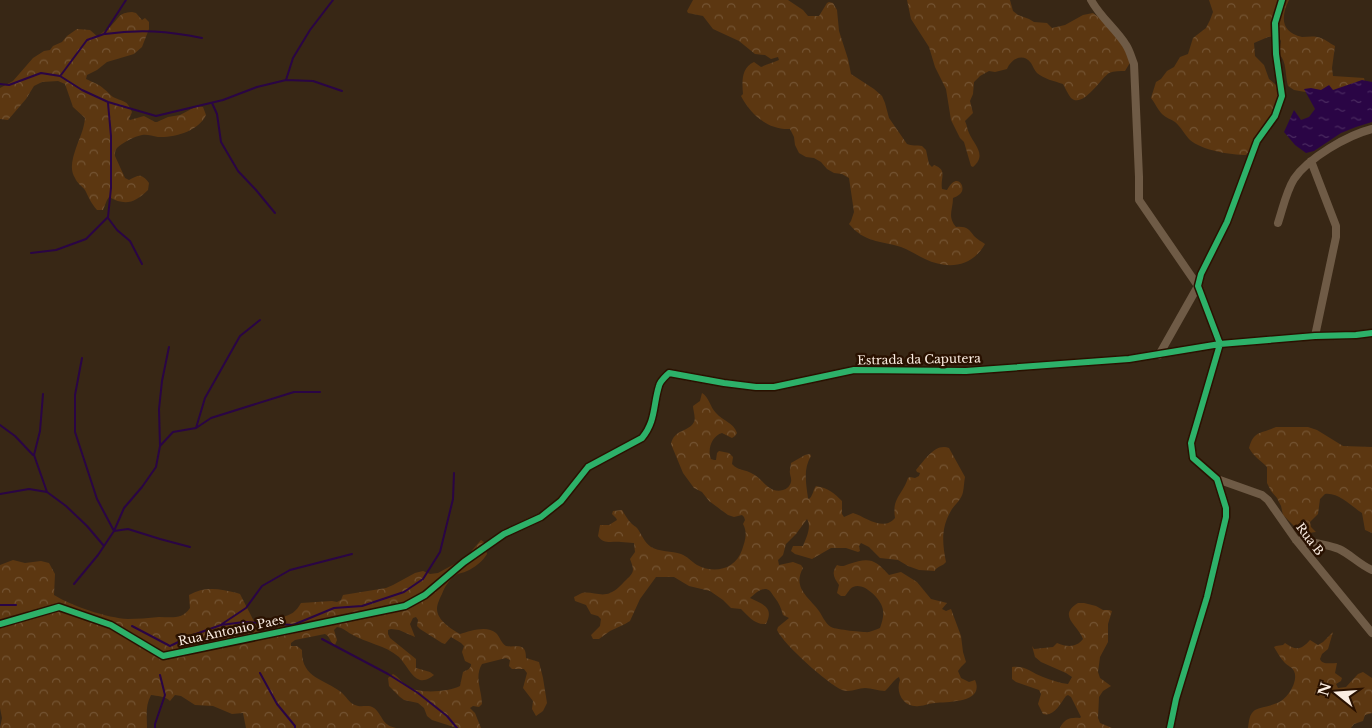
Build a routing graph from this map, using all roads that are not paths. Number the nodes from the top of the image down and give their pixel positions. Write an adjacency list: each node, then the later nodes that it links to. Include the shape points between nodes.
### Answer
1 (1091, 0): 6 (street, via 1125,43 1134,64 1139,200)
2 (1282, 0): 6 (street, via 1275,23 1282,96 1275,116 1257,141 1228,222)
3 (1372, 129): 4 (street, via 1348,138)
4 (1311, 161): 5 (street, via 1295,178); 8 (street, via 1336,226)
5 (1278, 223)
6 (1198, 286): 9 (street); 10 (street)
7 (1372, 333): 8 (street, Estrada da Caputera)
8 (1315, 336): 9 (street, Estrada da Caputera)
9 (1220, 344): 10 (street, Estrada da Caputera); 11 (street, via 1191,443 1193,458)
10 (1159, 355): 13 (street, Estrada da Caputera, via 1129,360 966,371 854,370 774,387 724,383 669,373 659,384 654,413 642,438 588,467 561,501 541,517 504,534)
11 (1217, 479): 12 (street, Rua B, via 1262,495); 17 (street, via 1226,516 1208,597 1176,698)
12 (1296, 540): 14 (street, via 1341,550); 16 (street, Rua B)
13 (464, 562): 15 (street, Rua Antonio Paes, via 425,595 405,606 163,656 111,625 59,607)
14 (1372, 570)
15 (0, 624)
16 (1372, 633)
17 (1170, 728)

